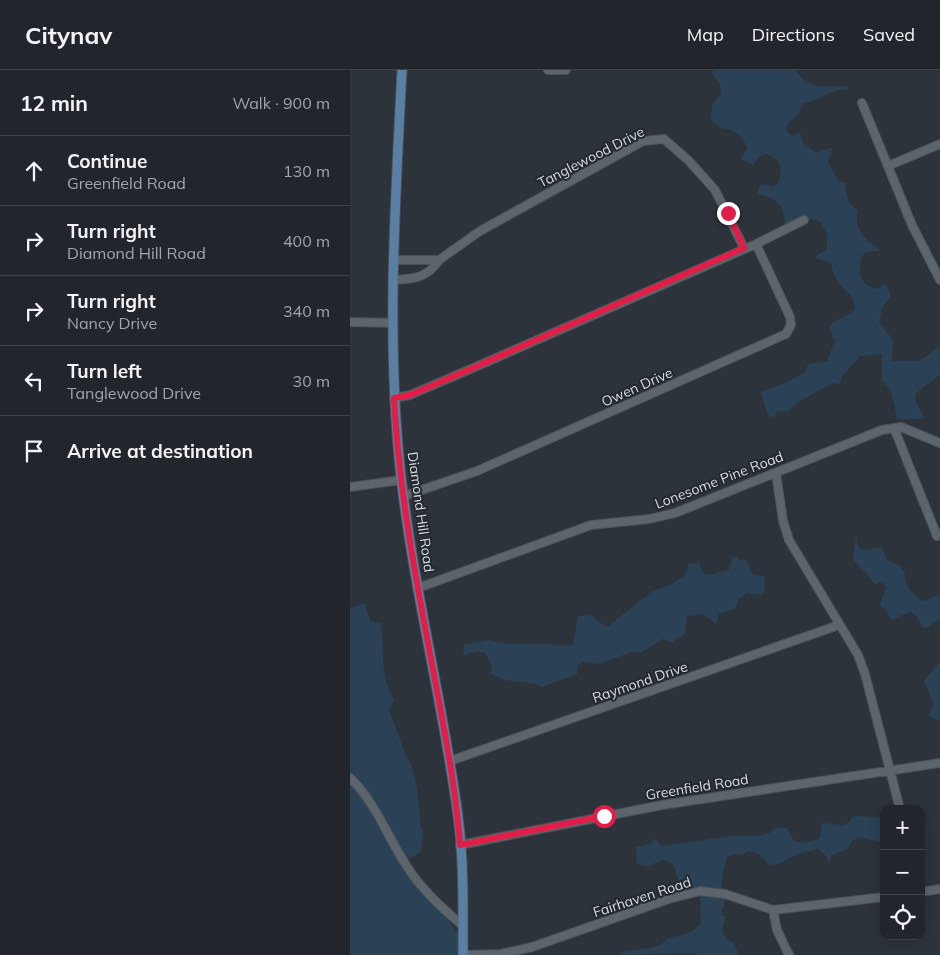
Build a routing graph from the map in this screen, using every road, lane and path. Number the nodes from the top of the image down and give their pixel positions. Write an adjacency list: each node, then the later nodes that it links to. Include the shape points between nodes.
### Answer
1 (402, 70): 10 (main road, Diamond Hill Road)
2 (548, 70): 3 (street)
3 (566, 70)
4 (862, 103): 6 (street)
5 (940, 144): 6 (street)
6 (888, 166): 13 (street, via 914,231)
7 (804, 220): 8 (street)
8 (756, 244): 9 (street); 22 (street, Owen Drive, via 790,317 791,325 786,334 477,471)
9 (744, 248): 11 (street, Tanglewood Drive, via 709,182 672,144 657,138 643,141 492,224); 16 (street, via 410,395)
10 (394, 260): 11 (street); 12 (main road, Diamond Hill Road)
11 (439, 260): 12 (street, Tanglewood Drive, via 434,269 419,278)
12 (394, 280): 15 (main road, Diamond Hill Road)
13 (940, 280)
14 (350, 322): 15 (street)
15 (393, 323): 16 (main road, Diamond Hill Road)
16 (394, 398): 20 (main road, Diamond Hill Road)
17 (894, 428): 18 (street, Lonesome Pine Road, via 912,430); 19 (street, Lonesome Pine Road); 23 (street)
18 (940, 443)
19 (776, 472): 24 (street, Lonesome Pine Road, via 661,517 606,522 575,530); 25 (street, via 789,540)
20 (401, 480): 21 (street); 22 (main road, Diamond Hill Road)
21 (350, 487)
22 (404, 496): 24 (main road, Diamond Hill Road)
23 (937, 536)
24 (418, 588): 26 (main road, Diamond Hill Road)
25 (839, 625): 26 (street, Raymond Drive); 28 (street, via 858,655 865,674)
26 (450, 761): 31 (main road, Diamond Hill Road)
27 (940, 763): 28 (street, Greenfield Road)
28 (889, 770): 30 (street); 31 (street, Greenfield Road, via 662,805)
29 (350, 778): 36 (street, via 365,795 406,866)
30 (899, 805)
31 (460, 845): 36 (main road, Diamond Hill Road)
32 (940, 889): 33 (street)
33 (925, 891)
34 (880, 897): 35 (street, Fairhaven Road)
35 (772, 910): 38 (street, Fairhaven Road, via 725,894 695,892 532,947 501,954); 39 (street)
36 (463, 926): 37 (main road, Diamond Hill Road)
37 (463, 955)
38 (468, 955)
39 (789, 955)

